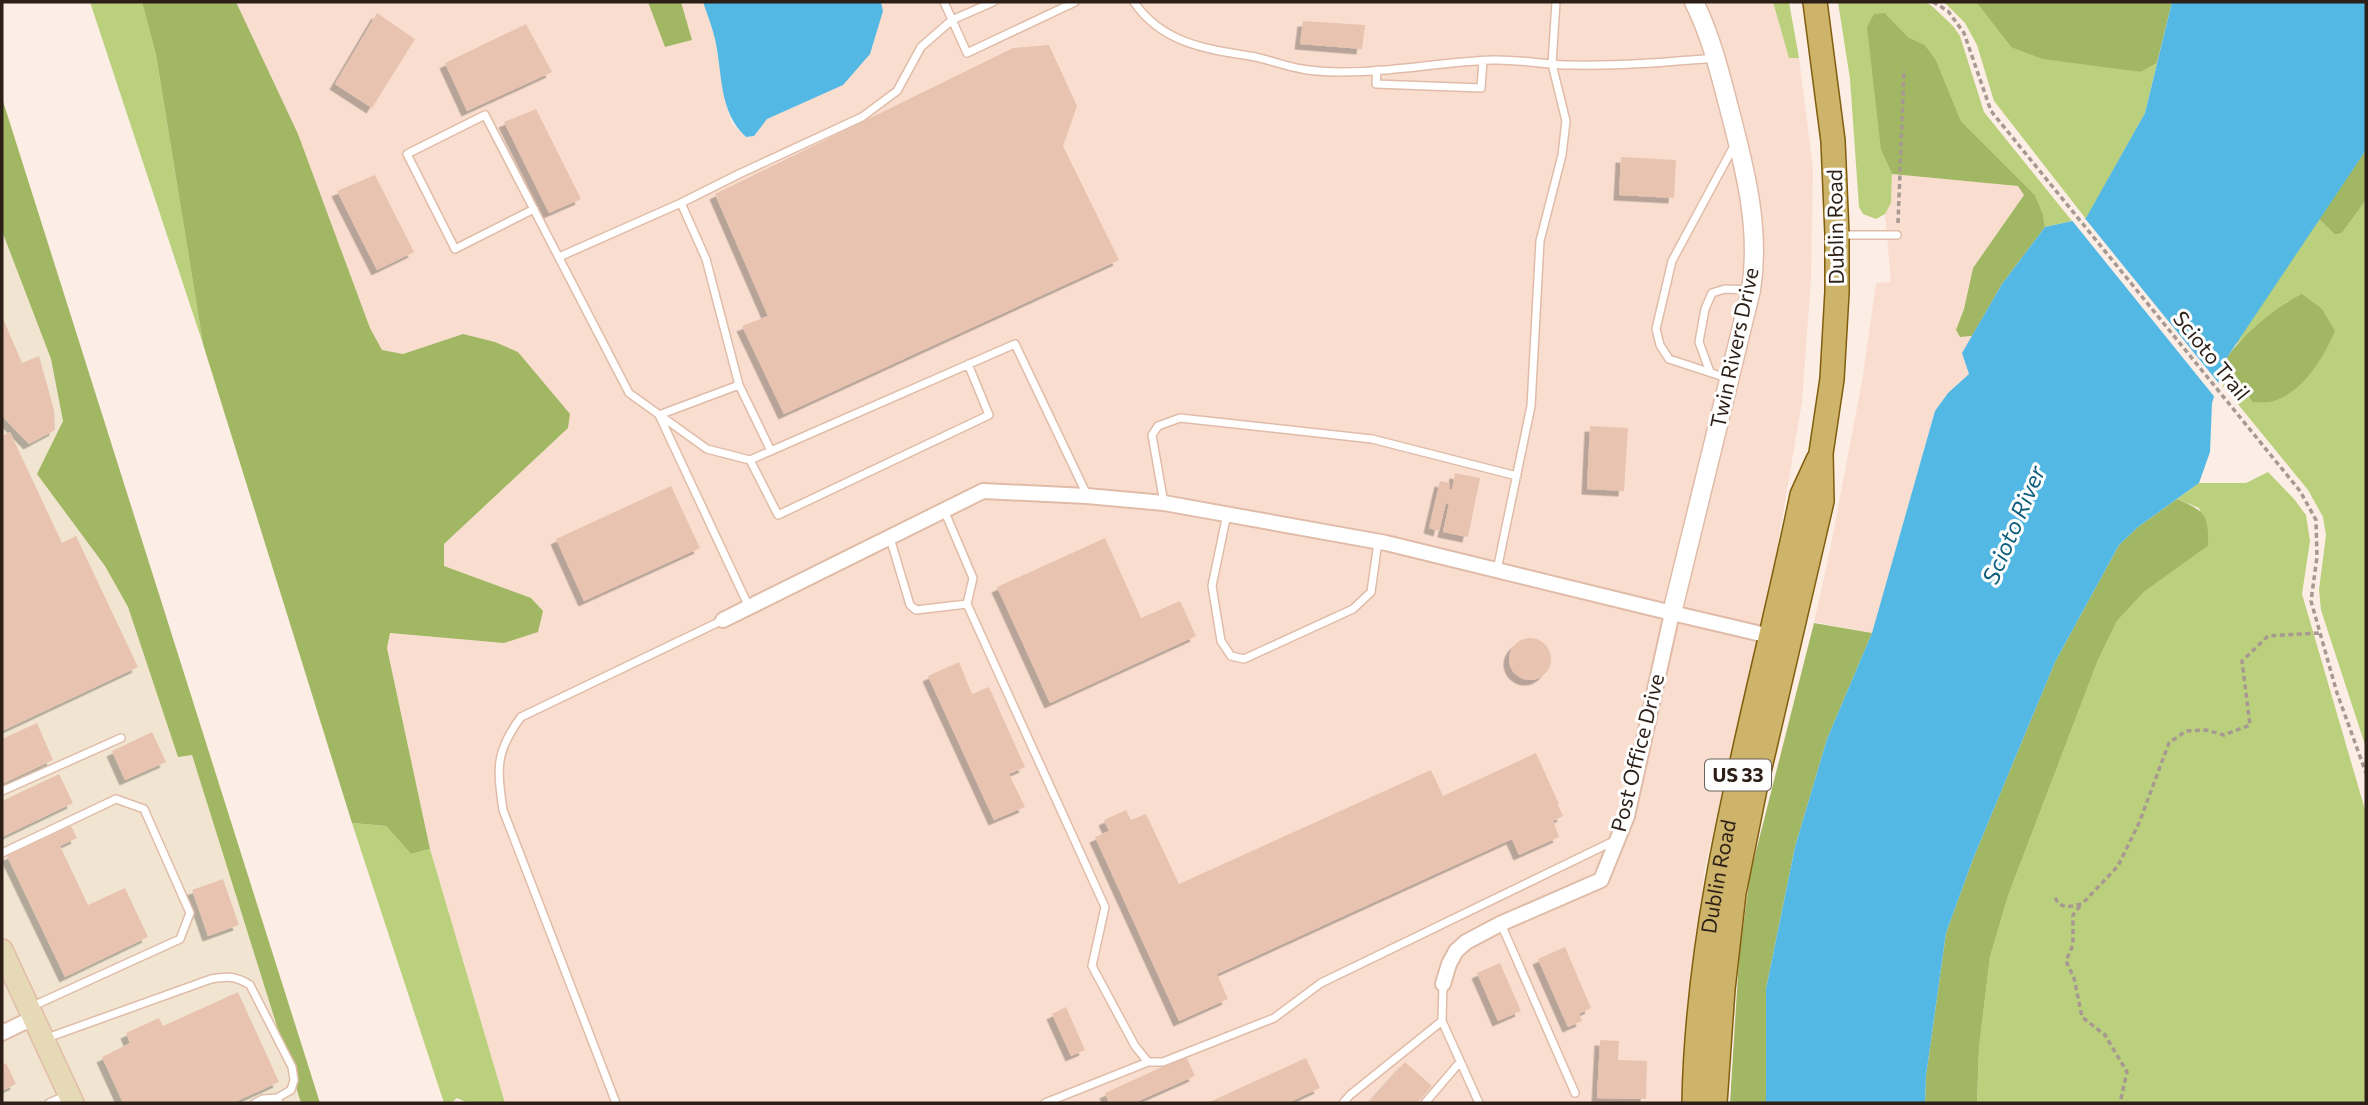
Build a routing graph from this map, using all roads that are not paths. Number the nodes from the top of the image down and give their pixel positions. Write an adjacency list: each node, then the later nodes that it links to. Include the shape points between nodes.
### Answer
1 (944, 2): 8 (lane)
2 (993, 2): 8 (lane)
3 (1075, 2): 8 (lane, via 967,52)
4 (1134, 2): 12 (lane, via 1168,34 1187,44 1302,69)
5 (1556, 2): 11 (lane)
6 (1694, 2): 9 (street, Twin Rivers Drive)
7 (1815, 2): 16 (main road, Dublin Road / US 33, via 1833,141)
8 (952, 20): 14 (lane, via 920,47 897,91 862,117)
9 (1716, 58): 11 (lane); 13 (street, Twin Rivers Drive)
10 (1483, 61): 11 (lane); 12 (lane); 12 (lane, via 1481,88 1376,84)
11 (1552, 64): 28 (lane, via 1566,121 1540,241 1531,406)
12 (1377, 70)
13 (1738, 140): 19 (street, Twin Rivers Drive, via 1755,244); 21 (lane, via 1672,261 1656,329 1669,359)
14 (681, 203): 18 (lane); 23 (lane, via 705,259)
15 (534, 209): 15 (lane, via 485,115 407,153 455,249); 18 (lane)
16 (1837, 234): 17 (lane); 26 (main road, Dublin Road / US 33, via 1832,379)
17 (1897, 235)
18 (559, 257): 24 (lane, via 629,393)
19 (1751, 290): 21 (lane, via 1712,293 1699,342); 22 (street, Twin Rivers Drive)
20 (968, 364): 25 (lane); 27 (lane, via 989,415 778,515); 29 (lane, via 1015,344)
21 (1710, 372): 22 (lane)
22 (1730, 379): 38 (street, Twin Rivers Drive)
23 (739, 385): 24 (lane); 25 (lane)
24 (659, 415): 27 (lane, via 706,449); 37 (lane)
25 (771, 451): 27 (lane)
26 (1821, 453): 40 (main road, Dublin Road / US 33, via 1802,495); 67 (main road, Dublin Road / US 33, via 1822,501 1734,893)
27 (750, 460)
28 (1517, 476): 30 (lane, via 1372,439 1180,418 1158,426 1152,435); 35 (lane)
29 (1087, 496): 30 (street); 31 (street, via 983,491)
30 (1164, 503): 32 (street)
31 (944, 510): 33 (street); 36 (lane, via 973,578)
32 (1227, 514): 34 (street); 34 (lane, via 1212,586 1221,641 1231,656 1244,659 1353,609 1371,592)
33 (890, 537): 36 (lane, via 910,605 916,610); 37 (street)
34 (1378, 541): 35 (street)
35 (1497, 570): 38 (street)
36 (967, 604): 52 (lane, via 1105,906 1092,966)
37 (750, 607): 39 (street)
38 (1672, 613): 40 (street); 43 (street, Post Office Drive)
39 (723, 620): 60 (lane, via 521,717 505,739 497,772 503,810)
40 (1770, 636): 66 (main road, Dublin Road / US 33, via 1718,874 1702,977)
41 (121, 738): 42 (lane)
42 (2, 791)
43 (1618, 839): 45 (street, Post Office Drive, via 1601,880); 52 (lane, via 1321,983 1274,1018 1163,1062)
44 (2, 853): 48 (lane, via 116,799 144,809 190,913 180,939)
45 (1500, 923): 47 (street, Post Office Drive, via 1456,951); 54 (lane)
46 (2, 950): 48 (main road)
47 (1443, 984): 49 (lane)
48 (31, 1013): 50 (street); 51 (main road)
49 (1442, 1021): 53 (lane); 55 (lane)
50 (2, 1033)
51 (44, 1040): 56 (main road); 57 (lane, via 211,979 238,978 250,985 292,1067 290,1090)
52 (1147, 1062): 61 (lane)
53 (1460, 1062): 64 (lane); 65 (lane)
54 (1575, 1093)
55 (1350, 1095): 62 (lane); 63 (lane)
56 (71, 1099): 58 (lane)
57 (278, 1100): 59 (lane)
58 (49, 1103)
59 (255, 1103)
60 (616, 1103)
61 (1045, 1103)
62 (1343, 1103)
63 (1354, 1103)
64 (1425, 1103)
65 (1479, 1103)
66 (1695, 1103)
67 (1715, 1103)

